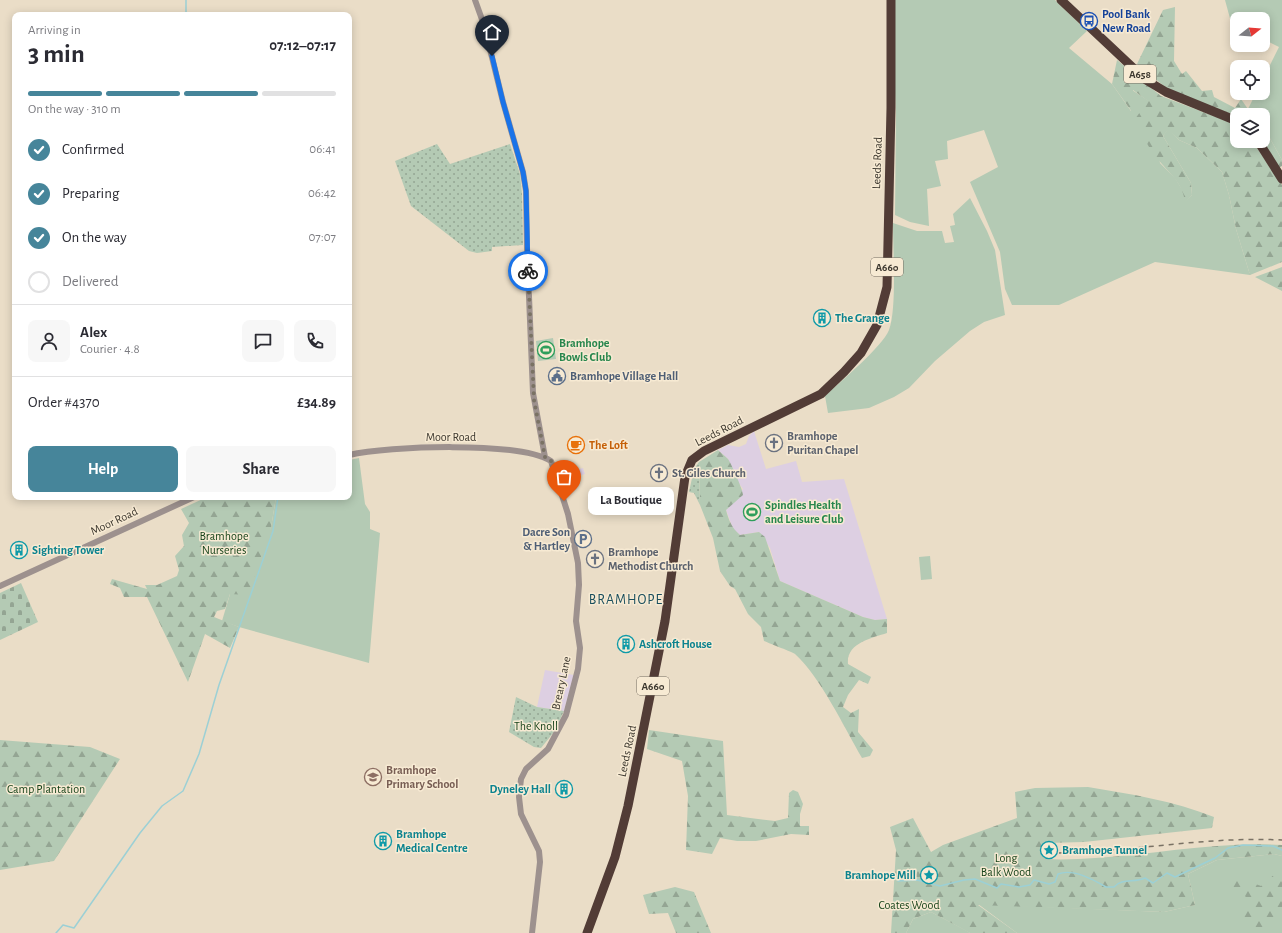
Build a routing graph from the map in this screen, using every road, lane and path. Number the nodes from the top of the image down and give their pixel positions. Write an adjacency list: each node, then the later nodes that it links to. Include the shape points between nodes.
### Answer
1 (475, 0): 8 (street, via 484,25 526,191 533,393)
2 (891, 0): 13 (highway, Leeds Road / A660, via 886,286 880,317 861,353 821,394 704,451 692,460 685,477 664,621 622,833)
3 (1061, 0): 4 (highway, A658, via 1150,82 1166,92)
4 (1230, 118)
5 (1262, 148): 6 (highway)
6 (1282, 179)
7 (352, 454): 8 (street, Moor Road, via 475,448 522,452)
8 (545, 457): 9 (street, Moor Road)
9 (551, 461): 12 (street, Breary Lane, via 568,514 578,563 576,621 580,648 566,715 548,749 526,768 520,788 521,814 539,851 540,862)
10 (187, 500): 11 (street, Moor Road)
11 (0, 586)
12 (532, 933)
13 (587, 933)

